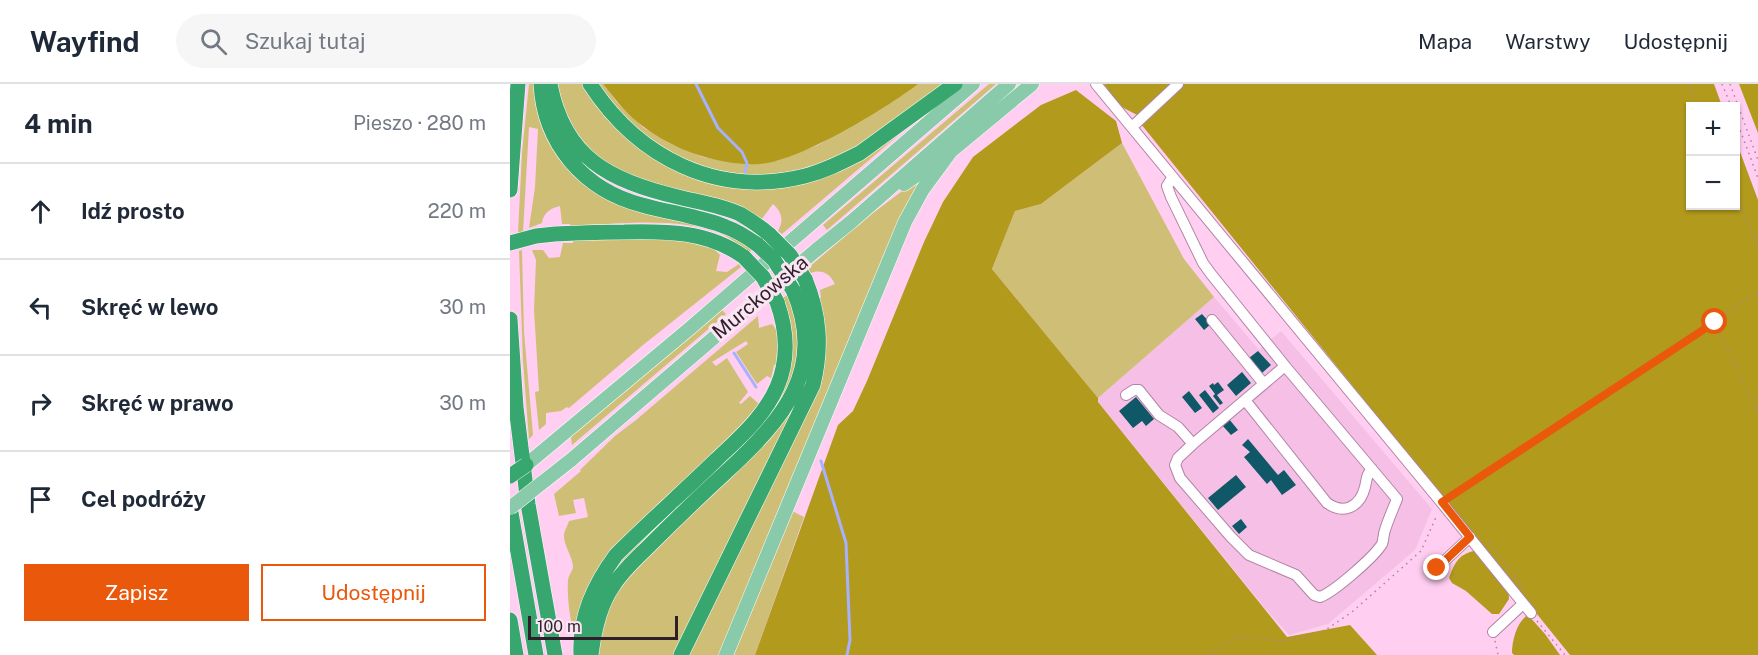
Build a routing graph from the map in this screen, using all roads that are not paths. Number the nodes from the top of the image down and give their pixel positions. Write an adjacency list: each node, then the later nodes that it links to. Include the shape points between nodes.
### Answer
1 (518, 84): 14 (highway)
2 (541, 84): 16 (highway, via 545,115 559,146 593,183 640,205)
3 (550, 84): 16 (highway, via 556,110 567,132 604,171 645,189 732,211)
4 (590, 84): 5 (highway, via 621,125 652,150 700,173 755,182 805,176 843,162)
5 (955, 84)
6 (973, 84): 26 (main road, Murckowska)
7 (1009, 84): 15 (main road, Murckowska)
8 (1032, 84): 12 (main road)
9 (1096, 84): 11 (lane)
10 (1178, 84): 11 (lane)
11 (1132, 127): 13 (lane)
12 (951, 151): 15 (main road); 42 (main road, via 904,222)
13 (1172, 178): 21 (lane, via 1167,186 1170,197 1203,263); 30 (lane)
14 (510, 190)
15 (851, 222): 29 (main road, Murckowska, bridge)
16 (764, 240): 18 (highway, bridge, via 790,255)
17 (510, 243): 39 (highway, bridge, via 545,234 639,231 678,232 715,240 744,257 763,277 777,302 785,330 781,376 767,405 739,438 616,555 587,606)
18 (799, 285): 40 (highway, via 805,351 800,377 787,405 754,445 626,569 605,601); 41 (highway, via 815,308 819,333 813,385)
19 (510, 319): 38 (highway, via 528,504)
20 (1212, 320): 22 (lane)
21 (1285, 366): 22 (lane); 27 (lane)
22 (1264, 384): 24 (lane)
23 (1126, 395): 25 (lane, via 1139,390 1159,416 1178,427)
24 (1245, 400): 25 (lane); 27 (lane, via 1327,503 1336,509 1355,504)
25 (1193, 444): 27 (lane, via 1175,465 1180,478 1249,555 1296,575 1320,597 1333,590 1384,541 1397,499)
26 (526, 465): 28 (highway, bridge)
27 (1372, 469)
28 (510, 477)
29 (510, 508): 37 (highway)
30 (1470, 537): 31 (lane); 32 (lane)
31 (1437, 568)
32 (1523, 604): 33 (lane); 35 (lane)
33 (1531, 614)
34 (510, 620): 36 (highway)
35 (1493, 632)
36 (516, 655)
37 (536, 655)
38 (555, 655)
39 (581, 655)
40 (591, 655)
41 (681, 655)
42 (726, 655)

